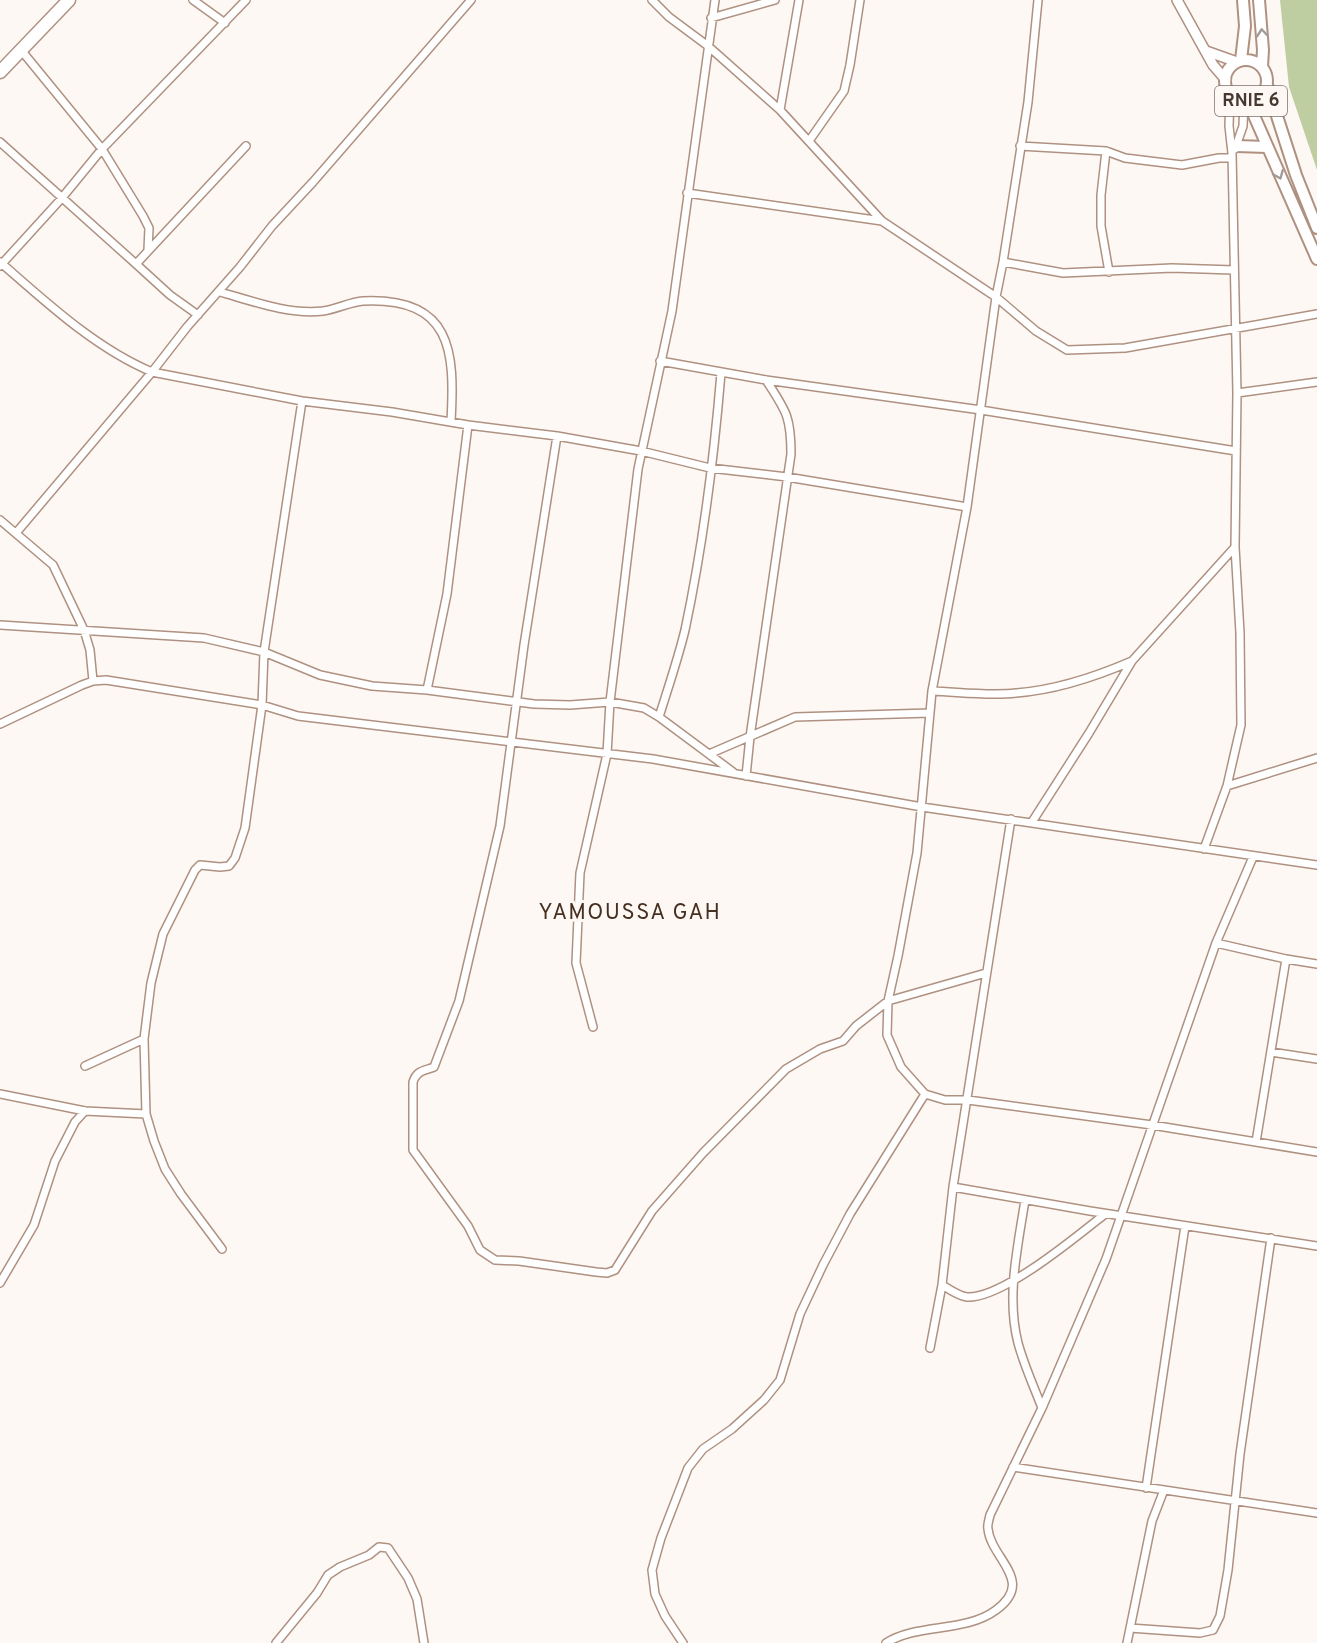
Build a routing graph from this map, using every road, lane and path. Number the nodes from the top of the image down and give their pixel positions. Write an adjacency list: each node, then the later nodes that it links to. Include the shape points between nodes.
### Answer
1 (193, 0): 15 (street)
2 (246, 0): 15 (street)
3 (471, 0): 46 (street, via 272,226)
4 (652, 0): 16 (street)
5 (715, 0): 14 (street)
6 (775, 0): 14 (street)
7 (799, 0): 26 (street)
8 (860, 0): 27 (street, via 844,91)
9 (1038, 0): 30 (street)
10 (1177, 0): 18 (main road)
11 (1243, 0): 19 (main road, RNIE 6, via 1245,26)
12 (1259, 0): 20 (main road, RNIE 6, one-way to 12)
13 (67, 1): 17 (highway)
14 (711, 18): 16 (street)
15 (225, 23): 32 (street)
16 (708, 46): 26 (street); 35 (street)
17 (21, 50): 21 (highway); 32 (street)
18 (1206, 51): 19 (main road); 22 (main road)
19 (1239, 61): 20 (main road, RNIE 6, via 1252,61); 22 (main road, RNIE 6, via 1231,67)
20 (1262, 67): 23 (main road, RNIE 6)
21 (0, 72)
22 (1226, 80): 24 (main road, RNIE 6)
23 (1267, 85): 25 (main road, RNIE 6, via 1256,99); 38 (main road, RNIE 6)
24 (1230, 94): 25 (main road, RNIE 6); 34 (street)
25 (1246, 102): 31 (main road, RNIE 6); 34 (street, via 1243,126)
26 (780, 110): 27 (street)
27 (809, 141): 37 (street)
28 (0, 142): 36 (street)
29 (246, 146): 39 (street)
30 (1020, 146): 33 (street); 41 (street)
31 (1267, 147): 34 (main road); 40 (main road, RNIE 6, one-way to 40)
32 (102, 149): 36 (street); 39 (street, via 149,228)
33 (1106, 152): 34 (street, via 1182,165); 45 (street, via 1101,226)
34 (1233, 152): 44 (street)
35 (687, 192): 37 (street); 51 (street, via 672,311)
36 (61, 199): 42 (street); 43 (street)
37 (882, 221): 47 (street)
38 (1317, 228)
39 (148, 250): 43 (street)
40 (1317, 259)
41 (1003, 262): 45 (street, via 1063,273); 47 (street)
42 (1, 264): 52 (street, via 84,331)
43 (136, 264): 49 (street)
44 (1234, 270): 45 (street); 50 (street)
45 (1109, 272)
46 (220, 292): 49 (street); 59 (street, via 293,309 322,311 362,301 417,309 435,321 450,351)
47 (996, 297): 50 (street, via 1036,331 1067,350 1125,348); 58 (street)
48 (1317, 314): 50 (street)
49 (198, 315): 52 (street)
50 (1236, 328): 56 (street)
51 (660, 362): 53 (street); 63 (street)
52 (152, 372): 57 (street); 68 (street)
53 (722, 373): 54 (street); 64 (street)
54 (766, 380): 58 (street); 65 (street, via 786,410 791,430)
55 (1317, 382): 56 (street)
56 (1237, 393): 62 (street)
57 (302, 401): 59 (street); 72 (street)
58 (981, 411): 62 (street); 66 (street)
59 (451, 422): 60 (street)
60 (468, 425): 61 (street); 75 (street, via 447,594)
61 (557, 436): 63 (street); 77 (street)
62 (1236, 451): 69 (street)
63 (641, 452): 64 (street); 78 (street)
64 (710, 468): 65 (street); 81 (street, via 684,631)
65 (787, 477): 66 (street); 83 (street)
66 (967, 507): 76 (street)
67 (0, 520): 68 (street)
68 (16, 533): 71 (street, via 53,565)
69 (1235, 547): 73 (street); 90 (street, via 1241,724)
70 (0, 625): 71 (street)
71 (84, 630): 72 (street, via 204,638); 74 (street)
72 (264, 652): 75 (street, via 320,675 357,684); 79 (street)
73 (1132, 660): 76 (street, via 1086,679 1016,693); 93 (street)
74 (93, 681): 79 (street); 82 (street)
75 (427, 690): 77 (street)
76 (932, 691): 80 (street)
77 (516, 701): 78 (street, via 570,705); 84 (street)
78 (610, 702): 81 (street, via 644,708); 85 (street)
79 (262, 705): 84 (street, via 298,716); 103 (street, via 245,828 235,858 229,866 200,865 195,870 164,934 151,983)
80 (930, 713): 83 (street, via 795,717); 91 (street)
81 (659, 717): 86 (street)
82 (0, 724)
83 (750, 737): 86 (street); 89 (street)
84 (511, 742): 85 (street); 101 (street, via 500,826 459,1001 434,1067 419,1071 413,1082 413,1150 468,1226 480,1250 495,1260 607,1273 615,1270 652,1211 786,1069 820,1048 843,1041)
85 (607, 754): 88 (street); 102 (street, via 580,873 576,920 576,963)
86 (709, 754): 88 (street)
87 (1317, 758): 90 (street)
88 (735, 773): 89 (street)
89 (746, 776): 91 (street)
90 (1227, 786): 94 (street)
91 (922, 807): 92 (street); 101 (street, via 917,854)
92 (1011, 819): 93 (street); 100 (street)
93 (1032, 822): 94 (street)
94 (1204, 849): 95 (street)
95 (1253, 857): 96 (street); 97 (street)
96 (1317, 865)
97 (1216, 943): 98 (street); 112 (street)
98 (1286, 958): 99 (street); 104 (street)
99 (1317, 963)
100 (986, 973): 101 (street); 109 (street)
101 (888, 1001): 108 (street, via 887,1035 901,1067)
102 (593, 1027)
103 (144, 1039): 106 (street); 111 (street)
104 (1270, 1052): 105 (street); 113 (street)
105 (1317, 1059)
106 (84, 1066)
107 (0, 1094): 110 (street)
108 (925, 1094): 109 (street, via 945,1100); 136 (street, via 823,1265 800,1314 780,1380 764,1400 703,1449 688,1468 652,1570 654,1594)
109 (968, 1100): 112 (street); 115 (street)
110 (85, 1111): 111 (street); 124 (street, via 55,1161 34,1226)
111 (146, 1114): 122 (street, via 165,1169)
112 (1152, 1125): 113 (street); 118 (street)
113 (1256, 1142): 114 (street)
114 (1317, 1152)
115 (953, 1187): 116 (street); 125 (street)
116 (1024, 1200): 117 (street); 123 (street)
117 (1105, 1214): 118 (street); 123 (street)
118 (1121, 1216): 119 (street); 127 (street)
119 (1185, 1226): 120 (street); 129 (street)
120 (1271, 1238): 121 (street); 131 (street)
121 (1317, 1246)
122 (222, 1249)
123 (1014, 1280): 125 (street, via 970,1297); 127 (street, via 1018,1342)
124 (0, 1283)
125 (942, 1285): 126 (street)
126 (930, 1348)
127 (1042, 1408): 128 (street)
128 (1013, 1467): 129 (street); 137 (street, via 990,1515 988,1529 994,1547 1009,1568 1013,1587 1006,1602 994,1612 972,1620 898,1636)
129 (1146, 1488): 130 (street)
130 (1164, 1490): 131 (street); 133 (street, via 1152,1521)
131 (1235, 1501): 132 (street); 133 (street, via 1228,1570 1220,1616 1213,1630 1200,1633)
132 (1317, 1513)
133 (1130, 1628): 138 (street)
134 (276, 1643): 135 (street, via 328,1575 379,1547 388,1548 408,1578 417,1599)
135 (424, 1643)
136 (683, 1643)
137 (886, 1643)
138 (1127, 1643)

